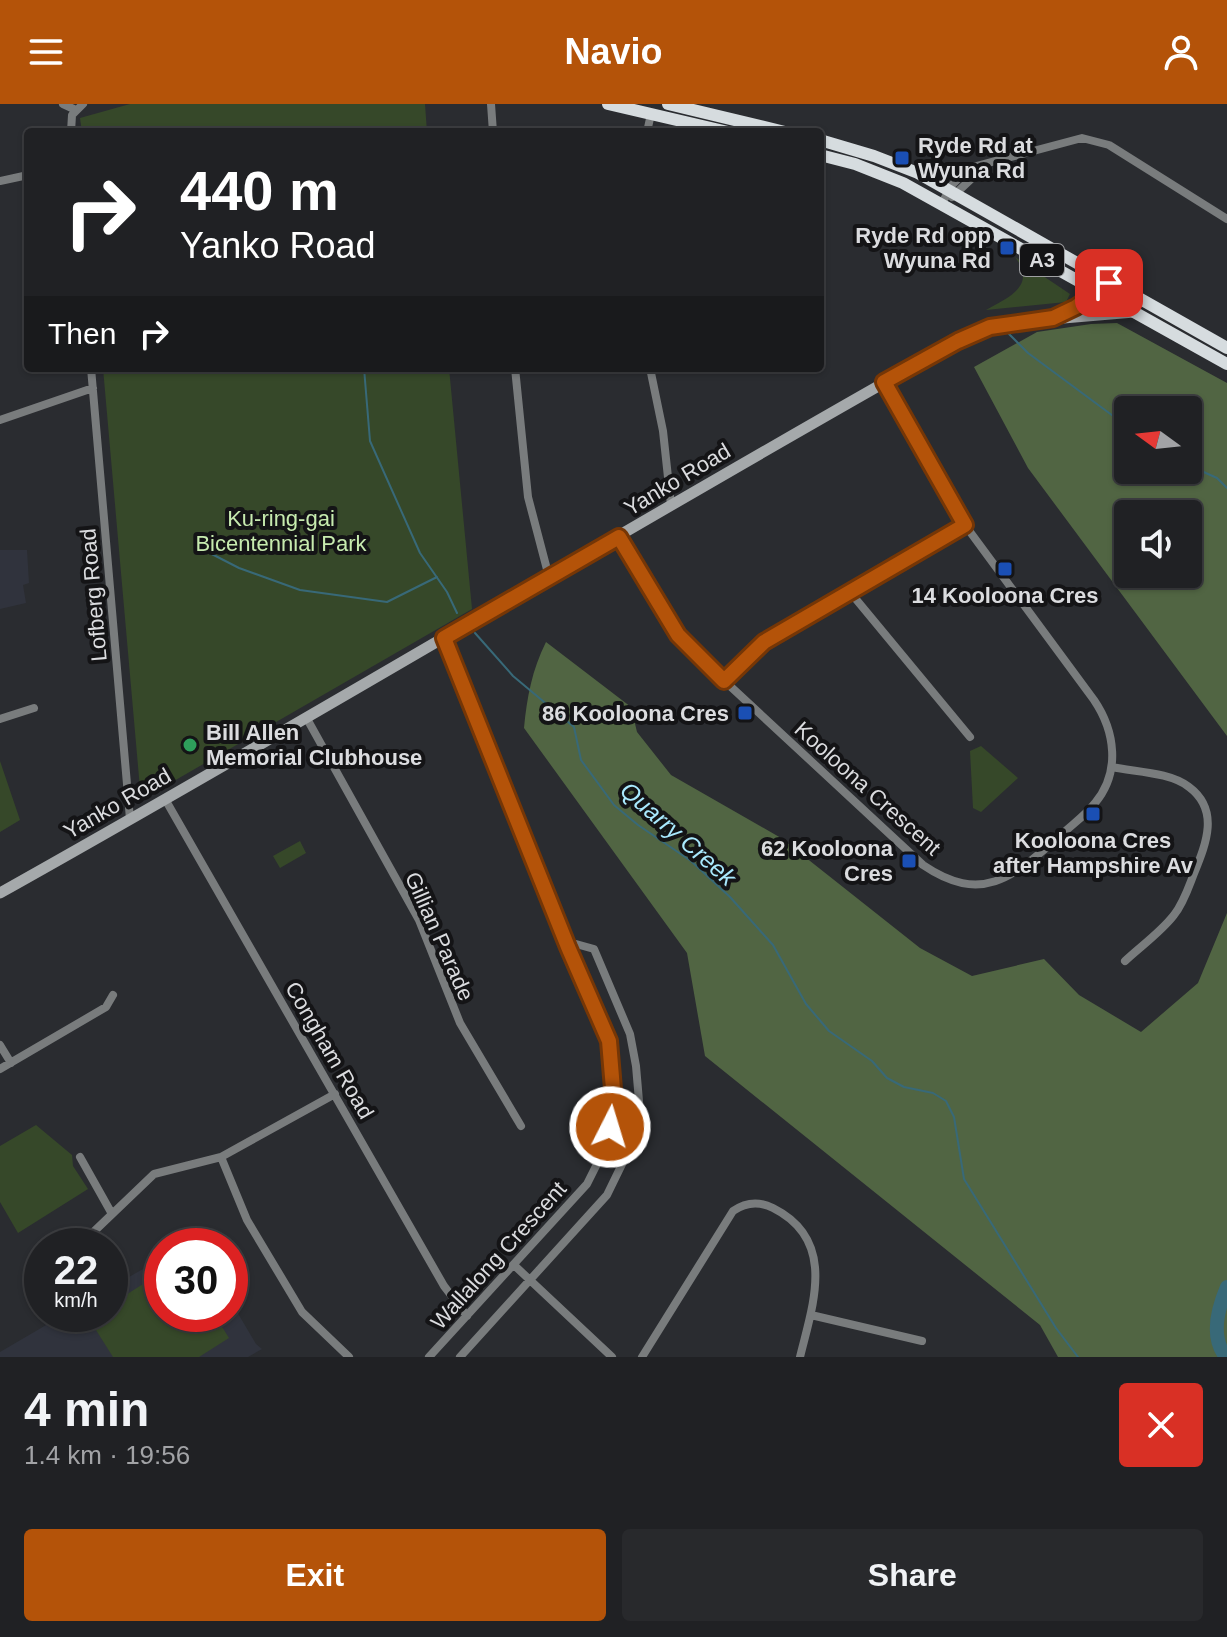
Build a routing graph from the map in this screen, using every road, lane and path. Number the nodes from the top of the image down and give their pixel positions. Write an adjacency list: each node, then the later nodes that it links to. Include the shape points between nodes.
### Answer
1 (63, 104): 5 (street)
2 (491, 104): 9 (street)
3 (608, 104): 7 (highway)
4 (668, 104): 6 (highway)
5 (80, 107): 8 (street)
6 (691, 107): 12 (highway)
7 (651, 114): 10 (street); 11 (highway)
8 (71, 128)
9 (493, 128)
10 (648, 128)
11 (711, 128)
12 (770, 128)
13 (824, 141): 17 (highway, A3)
14 (824, 156): 21 (highway, A3, via 903,183)
15 (986, 165): 16 (street); 20 (street); 22 (street, via 1090,139 1109,145)
16 (969, 168): 17 (street); 20 (street)
17 (918, 173): 20 (highway, A3)
18 (24, 176): 19 (street)
19 (0, 181)
20 (953, 192): 21 (street); 23 (highway, A3)
21 (942, 203): 24 (highway, A3)
22 (1227, 219)
23 (1109, 283): 24 (main road, Yanko Road); 28 (highway, A3)
24 (1098, 293): 25 (highway, A3); 26 (main road, Yanko Road); 27 (main road, Yanko Road)
25 (1134, 312): 26 (main road, Yanko Road); 29 (highway, A3)
26 (1075, 317): 27 (main road, Yanko Road)
27 (1053, 318): 33 (main road, Yanko Road, via 990,327)
28 (1227, 348)
29 (1227, 364)
30 (91, 372): 34 (street, Lofberg Road)
31 (515, 372): 39 (street, via 528,497)
32 (651, 372): 36 (street)
33 (884, 382): 36 (main road, Yanko Road); 37 (street, Kooloona Crescent)
34 (93, 388): 35 (street); 49 (street, Lofberg Road)
35 (0, 420)
36 (671, 505): 38 (main road, Yanko Road)
37 (965, 525): 40 (street); 47 (street, Kooloona Crescent, via 1102,712 1110,729)
38 (619, 537): 39 (main road, Yanko Road); 42 (street, Kooloona Crescent, via 678,635)
39 (549, 577): 41 (main road, Yanko Road)
40 (850, 592): 42 (street, via 764,642); 46 (street)
41 (444, 638): 44 (main road, Yanko Road); 51 (street, Wallalong Crescent)
42 (724, 681): 47 (street, Kooloona Crescent, via 923,865 965,883 991,882 1019,871 1095,804)
43 (34, 708): 45 (street)
44 (306, 717): 48 (main road, Yanko Road); 58 (street, Gillian Parade, via 419,920 460,1023)
45 (0, 719)
46 (970, 737)
47 (1112, 767): 52 (street, via 1188,786 1207,810 1209,824 1207,841 1176,913)
48 (165, 799): 49 (main road, Yanko Road); 57 (street, Congham Road)
49 (130, 819): 50 (main road, Yanko Road)
50 (0, 893)
51 (568, 947): 63 (street, Wallalong Crescent, via 609,1041 614,1101 610,1127 587,1184); 64 (street, Wallalong Crescent, via 594,949 630,1034 639,1101 625,1158 607,1195)
52 (1125, 961)
53 (113, 995): 55 (street, via 106,1007)
54 (0, 1045): 55 (street)
55 (11, 1063): 56 (street)
56 (0, 1069)
57 (335, 1094): 60 (street); 66 (street, Congham Road, via 444,1286)
58 (521, 1126)
59 (80, 1157): 61 (street)
60 (221, 1157): 61 (street, via 154,1174); 68 (street, via 247,1220 302,1312)
61 (112, 1214): 62 (street)
62 (97, 1228)
63 (515, 1266): 64 (street); 66 (street, Wallalong Crescent)
64 (531, 1281): 70 (street, Wallalong Crescent); 71 (street)
65 (811, 1315): 67 (street); 72 (street, via 816,1279 811,1246 779,1211 749,1203 733,1211); 73 (street)
66 (467, 1316): 69 (street, Wallalong Crescent)
67 (922, 1341)
68 (349, 1357)
69 (429, 1357)
70 (460, 1357)
71 (612, 1357)
72 (642, 1357)
73 (800, 1357)

